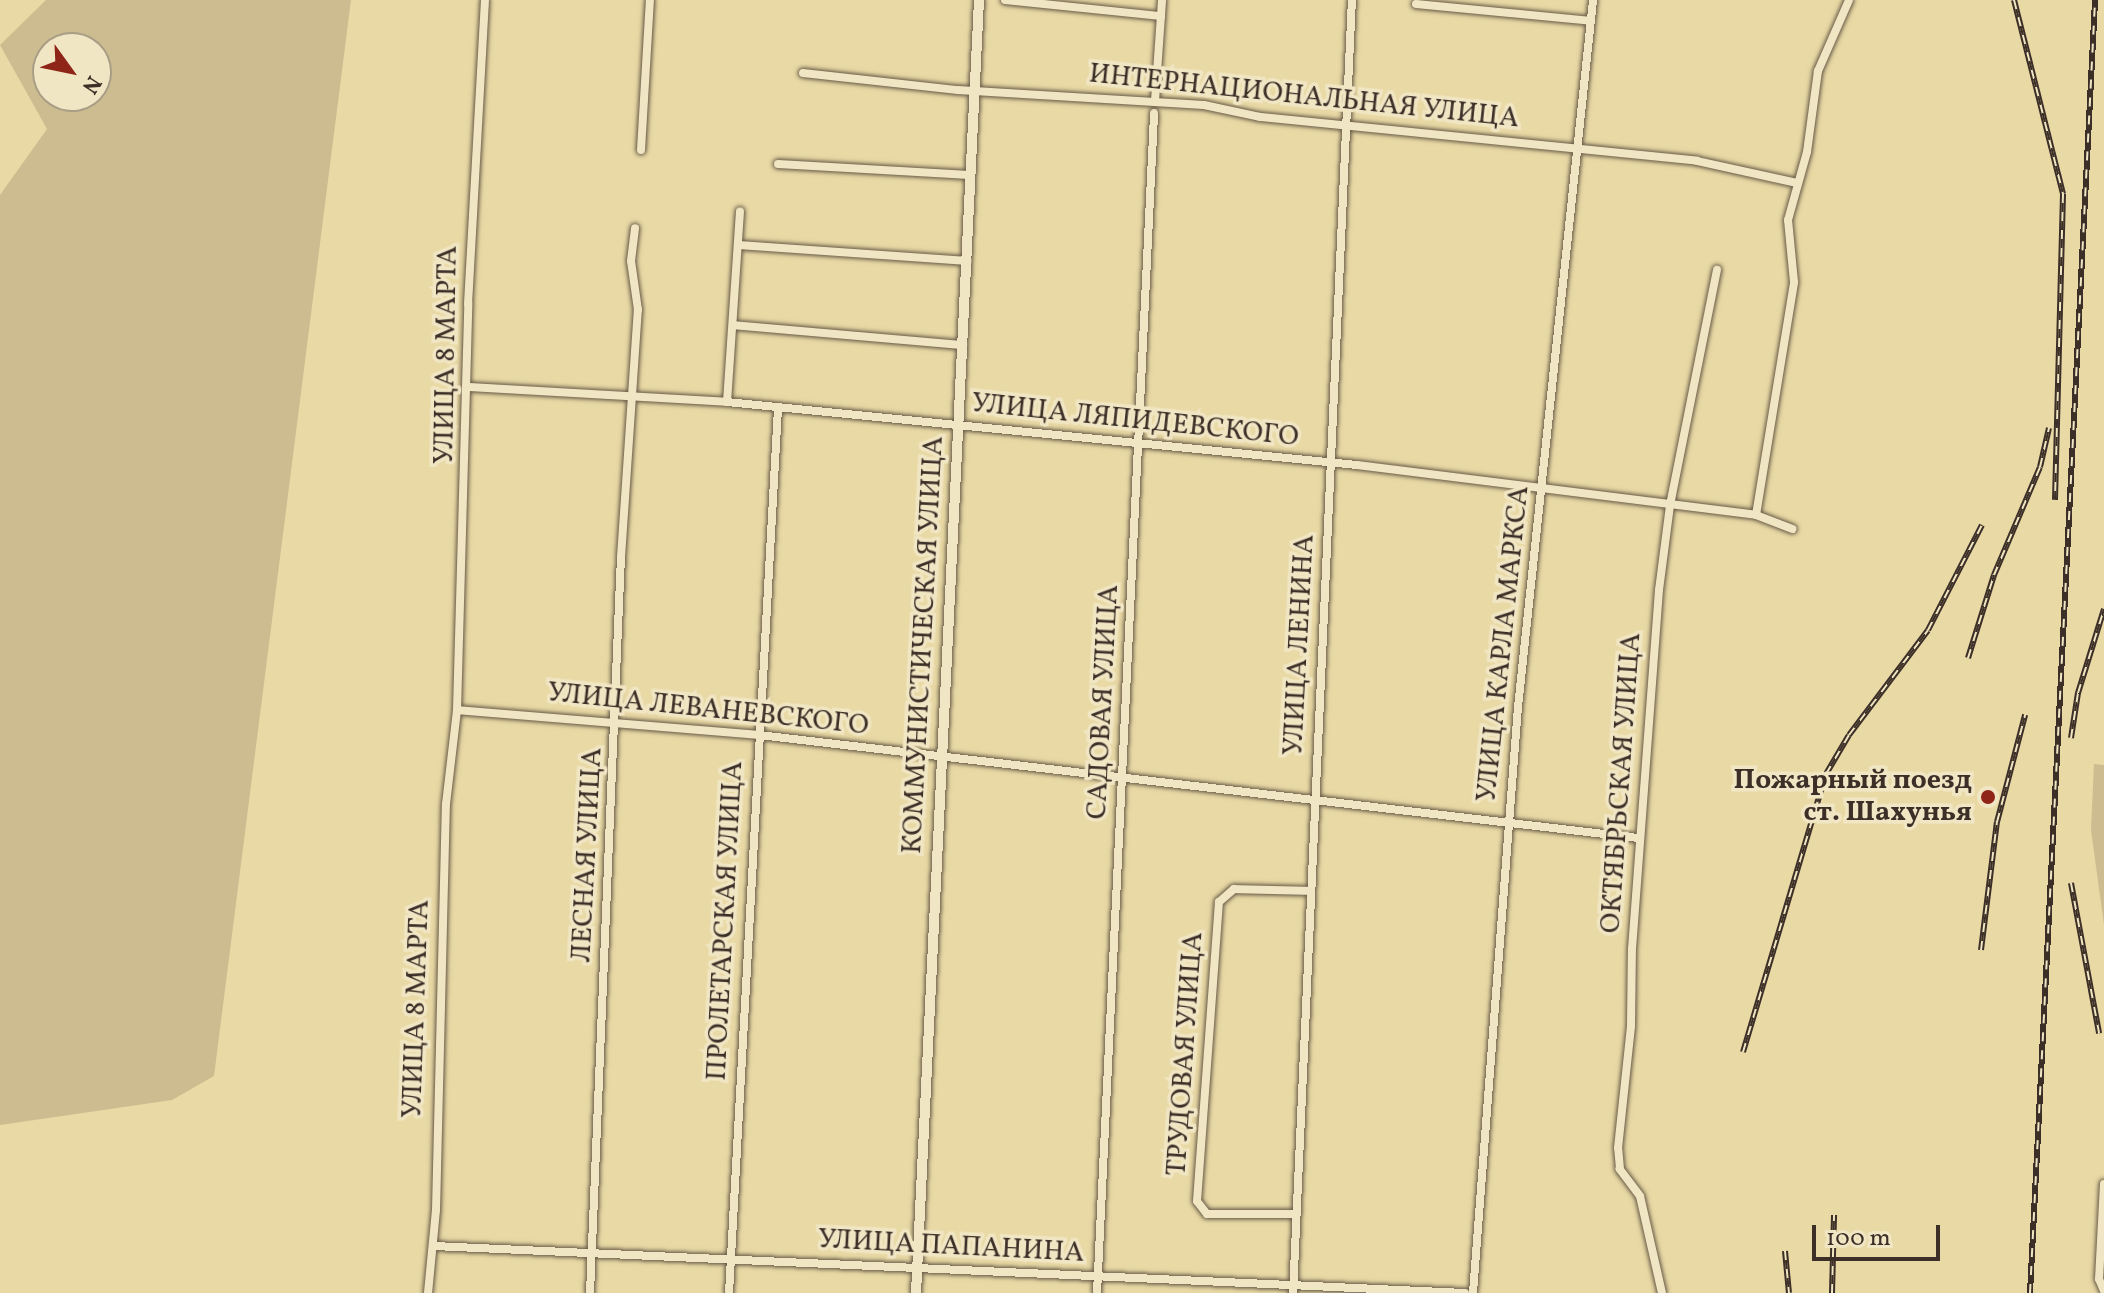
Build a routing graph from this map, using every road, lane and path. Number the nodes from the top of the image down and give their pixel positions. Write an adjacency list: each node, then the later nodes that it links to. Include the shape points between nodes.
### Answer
1 (485, 0): 30 (street, УЛИЦА 8 МАРТА, via 468,304)
2 (650, 0): 19 (street)
3 (979, 0): 14 (street, КОММУНИСТИЧЕСКАЯ УЛИЦА)
4 (1005, 0): 11 (street)
5 (1162, 0): 11 (street)
6 (1352, 0): 17 (street, УЛИЦА ЛЕНИНА)
7 (1593, 0): 12 (street, УЛИЦА КАРЛА МАРКСА)
8 (1849, 0): 22 (street, via 1818,71 1807,152)
9 (1416, 4): 10 (street)
10 (1470, 4): 12 (street)
11 (1161, 16): 15 (street)
12 (1591, 21): 18 (street, УЛИЦА КАРЛА МАРКСА)
13 (803, 73): 14 (street, ИНТЕРНАЦИОНАЛЬНАЯ УЛИЦА)
14 (975, 89): 15 (street, ИНТЕРНАЦИОНАЛЬНАЯ УЛИЦА); 21 (street, КОММУНИСТИЧЕСКАЯ УЛИЦА)
15 (1155, 101): 17 (street, ИНТЕРНАЦИОНАЛЬНАЯ УЛИЦА)
16 (1154, 113): 35 (street, САДОВАЯ УЛИЦА)
17 (1346, 124): 18 (street, ИНТЕРНАЦИОНАЛЬНАЯ УЛИЦА); 36 (street, УЛИЦА ЛЕНИНА)
18 (1575, 148): 22 (street, ИНТЕРНАЦИОНАЛЬНАЯ УЛИЦА, via 1697,161); 37 (street, УЛИЦА КАРЛА МАРКСА)
19 (641, 150)
20 (778, 164): 21 (street)
21 (970, 175): 26 (street, КОММУНИСТИЧЕСКАЯ УЛИЦА)
22 (1797, 183): 39 (street, via 1788,220 1794,282)
23 (740, 211): 25 (street)
24 (635, 228): 31 (street, ЛЕСНАЯ УЛИЦА, via 631,261 638,310)
25 (739, 245): 26 (street); 28 (street)
26 (967, 261): 29 (street, КОММУНИСТИЧЕСКАЯ УЛИЦА)
27 (1717, 270): 38 (street, ОКТЯБРЬСКАЯ УЛИЦА)
28 (733, 325): 29 (street); 32 (street)
29 (963, 345): 34 (street, КОММУНИСТИЧЕСКАЯ УЛИЦА)
30 (469, 387): 31 (street, УЛИЦА ЛЯПИДЕВСКОГО); 41 (street, УЛИЦА 8 МАРТА)
31 (630, 394): 32 (street, УЛИЦА ЛЯПИДЕВСКОГО); 42 (street, ЛЕСНАЯ УЛИЦА)
32 (727, 402): 33 (street, УЛИЦА ЛЯПИДЕВСКОГО)
33 (778, 407): 34 (street, УЛИЦА ЛЯПИДЕВСКОГО); 43 (street, ПРОЛЕТАРСКАЯ УЛИЦА)
34 (959, 426): 35 (street, УЛИЦА ЛЯПИДЕВСКОГО); 44 (street, КОММУНИСТИЧЕСКАЯ УЛИЦА)
35 (1141, 444): 36 (street, УЛИЦА ЛЯПИДЕВСКОГО); 45 (street, САДОВАЯ УЛИЦА)
36 (1331, 463): 37 (street, УЛИЦА ЛЯПИДЕВСКОГО); 46 (street, УЛИЦА ЛЕНИНА)
37 (1541, 485): 38 (street, УЛИЦА ЛЯПИДЕВСКОГО); 47 (street, УЛИЦА КАРЛА МАРКСА)
38 (1670, 505): 39 (street, УЛИЦА ЛЯПИДЕВСКОГО); 48 (street, ОКТЯБРЬСКАЯ УЛИЦА)
39 (1756, 515): 40 (street, УЛИЦА ЛЯПИДЕВСКОГО)
40 (1792, 529)
41 (457, 710): 42 (street, УЛИЦА ЛЕВАНЕВСКОГО); 52 (street, УЛИЦА 8 МАРТА, via 452,727)
42 (617, 720): 43 (street, УЛИЦА ЛЕВАНЕВСКОГО); 53 (street, ЛЕСНАЯ УЛИЦА)
43 (759, 735): 44 (street, УЛИЦА ЛЕВАНЕВСКОГО); 54 (street, ПРОЛЕТАРСКАЯ УЛИЦА)
44 (943, 757): 45 (street, УЛИЦА ЛЕВАНЕВСКОГО); 55 (street, КОММУНИСТИЧЕСКАЯ УЛИЦА)
45 (1121, 778): 46 (street, УЛИЦА ЛЕВАНЕВСКОГО); 56 (street, САДОВАЯ УЛИЦА)
46 (1314, 799): 47 (street, УЛИЦА ЛЕВАНЕВСКОГО); 49 (street, УЛИЦА ЛЕНИНА)
47 (1508, 821): 48 (street, УЛИЦА ЛЕВАНЕВСКОГО); 65 (street, УЛИЦА КАРЛА МАРКСА)
48 (1639, 838): 66 (street, ОКТЯБРЬСКАЯ УЛИЦА, via 1631,1026 1618,1148 1620,1169 1640,1196)
49 (1311, 891): 51 (street, УЛИЦА ЛЕНИНА); 51 (street, ТРУДОВАЯ УЛИЦА, via 1234,889 1219,902 1197,1201 1207,1214)
50 (2104, 1184): 58 (street, via 2099,1279)
51 (1296, 1214): 57 (street, УЛИЦА ЛЕНИНА)
52 (434, 1246): 53 (street, УЛИЦА ПАПАНИНА); 59 (street, УЛИЦА 8 МАРТА)
53 (592, 1253): 54 (street, УЛИЦА ПАПАНИНА); 60 (street, ЛЕСНАЯ УЛИЦА)
54 (731, 1259): 55 (street, УЛИЦА ПАПАНИНА); 61 (street, ПРОЛЕТАРСКАЯ УЛИЦА)
55 (917, 1267): 56 (street, УЛИЦА ПАПАНИНА); 62 (street, КОММУНИСТИЧЕСКАЯ УЛИЦА)
56 (1098, 1276): 57 (street, УЛИЦА ПАПАНИНА); 63 (street, САДОВАЯ УЛИЦА)
57 (1293, 1289): 64 (street, УЛИЦА ПАПАНИНА)
58 (2104, 1291)
59 (428, 1293)
60 (590, 1293)
61 (729, 1293)
62 (916, 1293)
63 (1097, 1293)
64 (1465, 1293)
65 (1473, 1293)
66 (1662, 1293)

